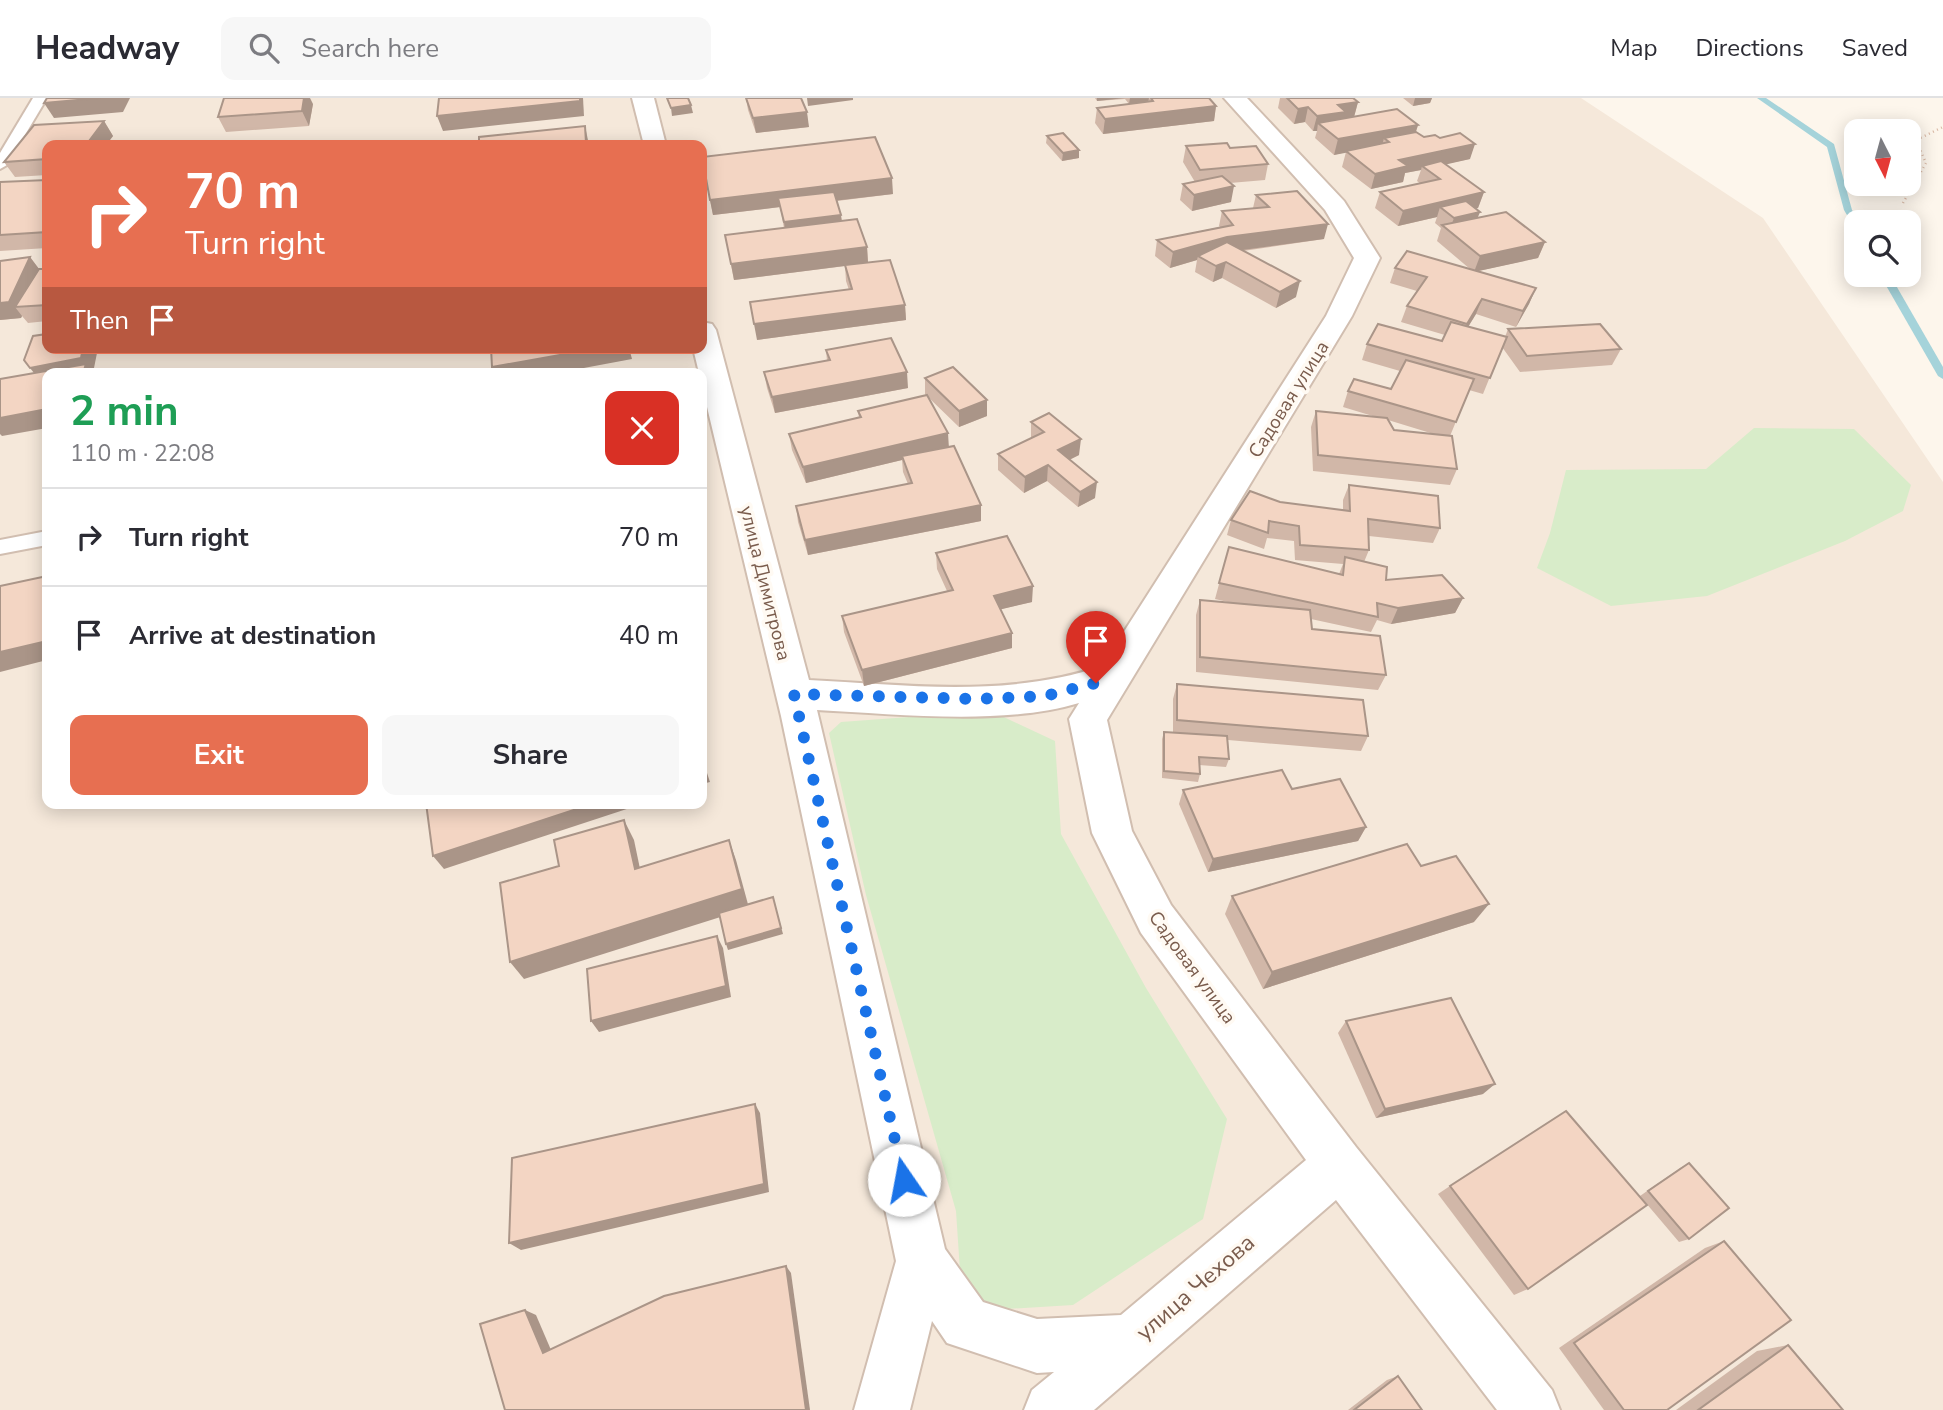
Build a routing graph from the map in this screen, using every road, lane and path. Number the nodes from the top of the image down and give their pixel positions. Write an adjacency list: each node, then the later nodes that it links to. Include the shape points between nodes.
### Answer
1 (40, 98): 6 (lane)
2 (643, 98): 5 (street)
3 (1235, 98): 11 (street, Садовая улица, via 1335,206 1367,258 1339,316)
4 (1943, 127): 7 (path, via 1916,140 1926,163)
5 (654, 140)
6 (0, 165)
7 (1903, 203)
8 (708, 377): 12 (street, улица Димитрова)
9 (42, 539): 10 (lane)
10 (0, 547)
11 (1117, 675): 12 (street, via 1045,696); 13 (street, Садовая улица, via 1088,719 1112,833 1156,919)
12 (794, 694): 14 (street, улица Димитрова)
13 (1339, 1164): 15 (street, улица Чехова); 18 (street, Садовая улица)
14 (922, 1261): 15 (street, via 966,1324 1037,1346); 16 (street, улица Димитрова)
15 (1130, 1342): 17 (street, улица Чехова)
16 (882, 1410)
17 (1052, 1410)
18 (1532, 1410)

